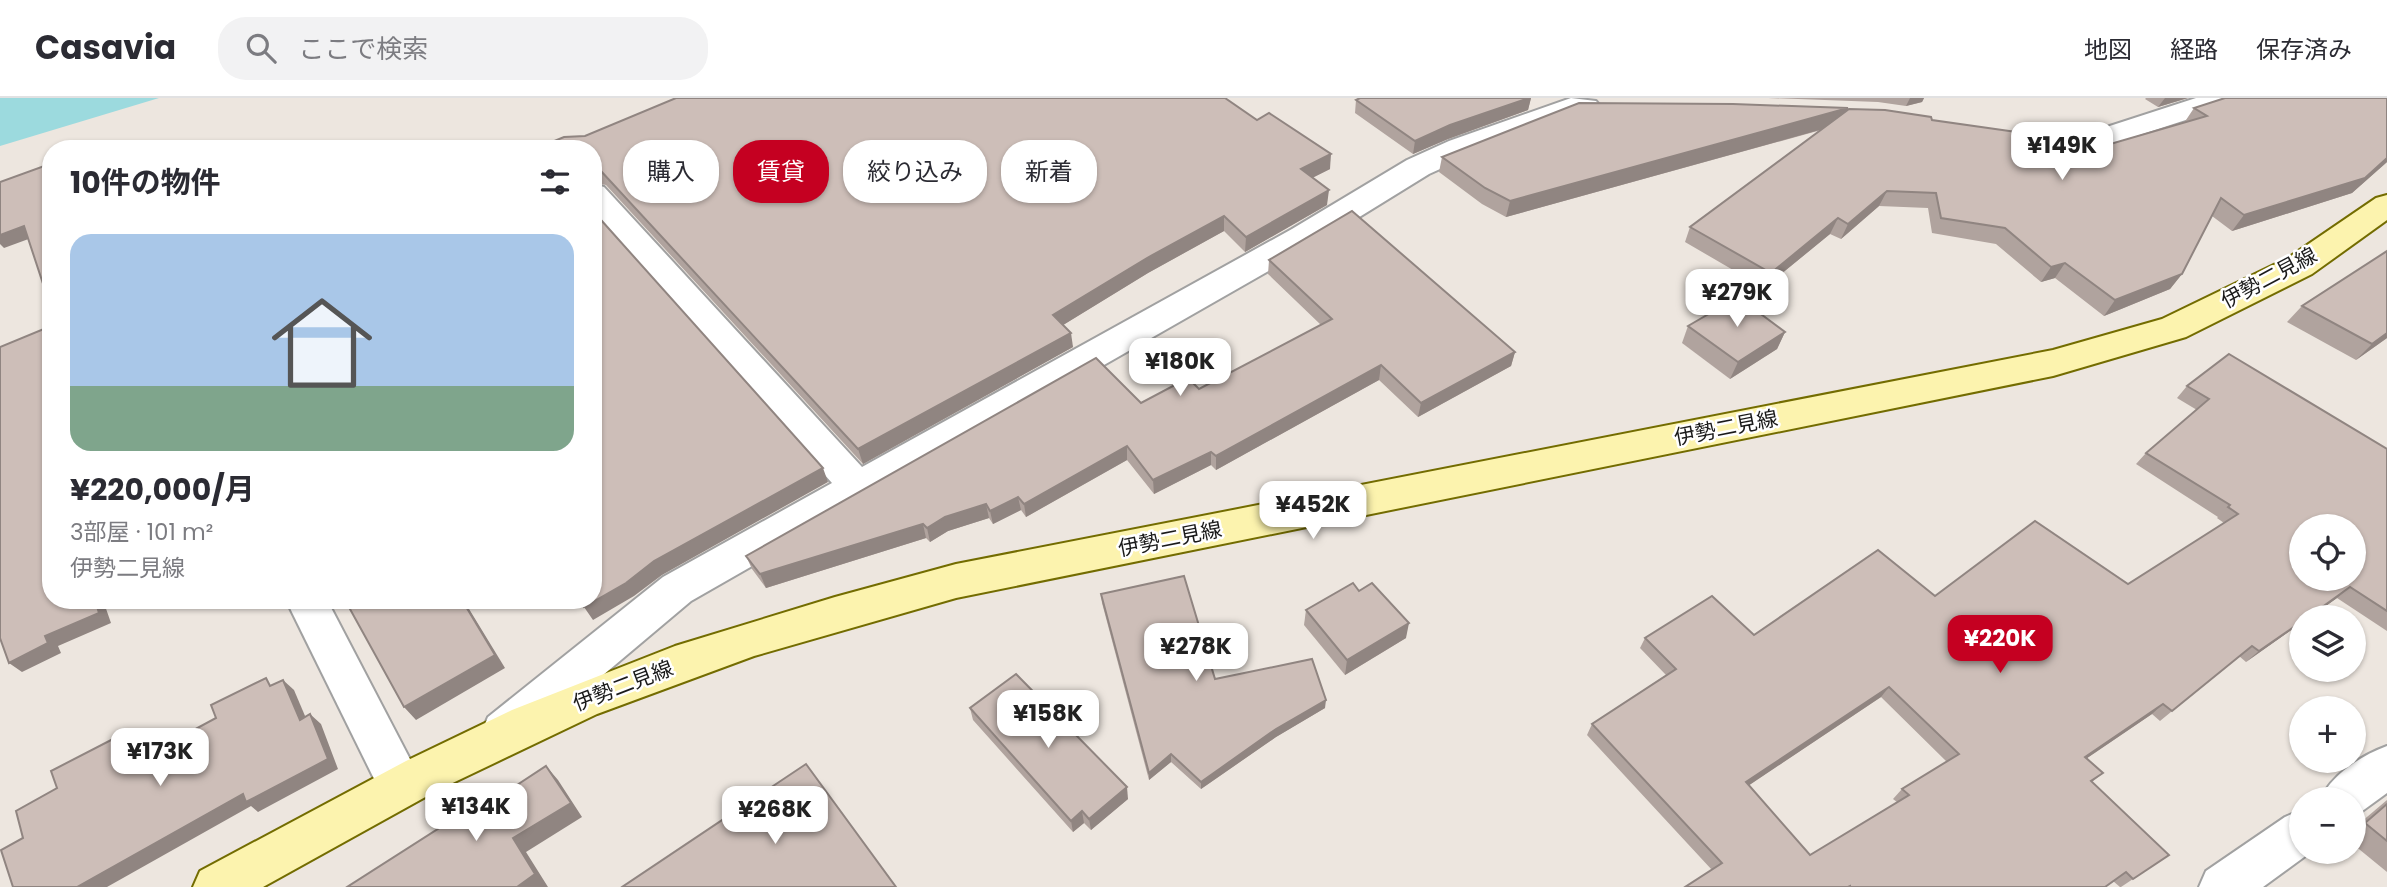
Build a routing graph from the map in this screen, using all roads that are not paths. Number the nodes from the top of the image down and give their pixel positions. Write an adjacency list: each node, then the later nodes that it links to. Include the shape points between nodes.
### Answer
1 (2225, 98): 3 (street, via 2084,144)
2 (1610, 107): 6 (street, via 1571,107 1418,167 1291,244)
3 (2002, 132)
4 (2387, 205): 8 (main road, 伊勢二見線, via 2300,266 2174,328 2053,363 956,581 795,625 635,679)
5 (602, 213): 6 (street)
6 (858, 488): 8 (street, via 677,589)
7 (311, 609): 10 (street)
8 (491, 741): 10 (main road, 伊勢二見線)
9 (2387, 766): 11 (street)
10 (401, 786): 13 (main road, 伊勢二見線)
11 (2360, 787)
12 (2289, 840): 14 (street)
13 (217, 887)
14 (2223, 887)

